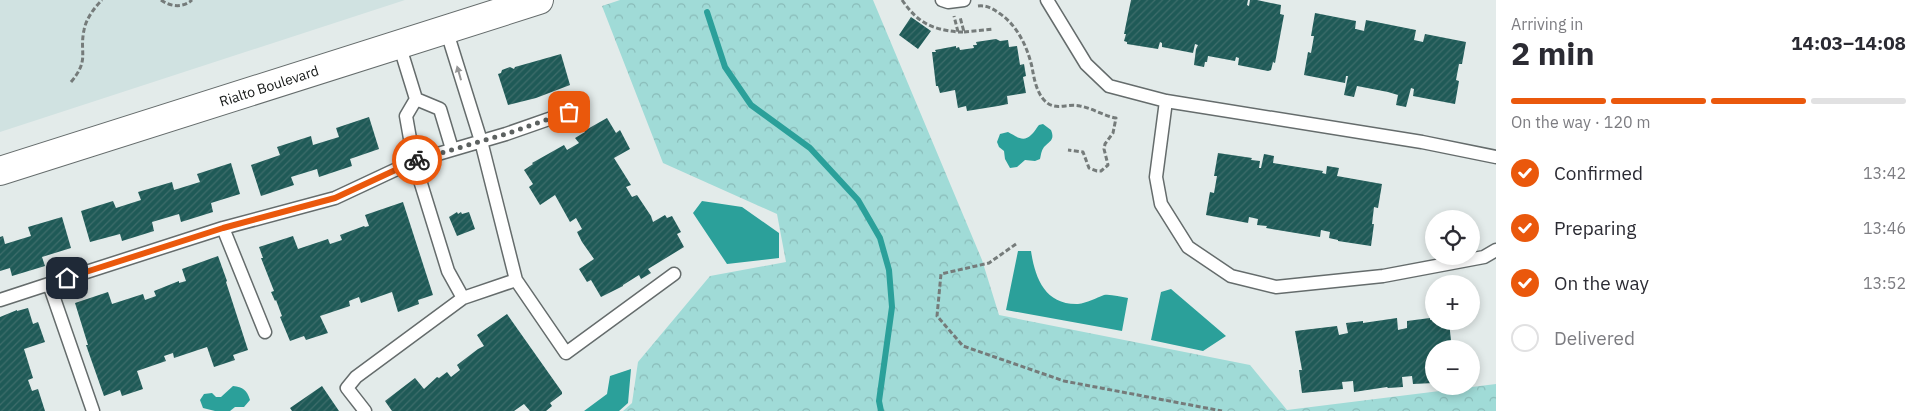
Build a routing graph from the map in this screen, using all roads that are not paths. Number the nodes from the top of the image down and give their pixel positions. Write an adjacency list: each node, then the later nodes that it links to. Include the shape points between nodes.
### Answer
1 (539, 0): 5 (street, Rialto Boulevard)
2 (942, 0): 3 (lane)
3 (964, 0)
4 (1047, 0): 8 (lane, via 1086,64 1109,86)
5 (446, 29): 6 (street, Rialto Boulevard); 10 (lane, one-way to 5)
6 (399, 44): 7 (lane); 14 (street, Rialto Boulevard)
7 (416, 99): 11 (lane, via 440,109); 13 (lane, via 406,116)
8 (1166, 101): 12 (lane); 16 (lane, via 1156,178 1161,204 1188,247 1231,276 1276,287 1382,276 1484,257)
9 (569, 112): 10 (lane)
10 (481, 141): 11 (lane); 18 (lane)
11 (452, 149): 13 (lane)
12 (1496, 157)
13 (414, 161): 15 (lane, via 335,198); 20 (lane, via 448,271)
14 (0, 171)
15 (223, 228): 19 (lane); 22 (lane)
16 (1496, 250)
17 (674, 274): 18 (lane, via 566,353)
18 (516, 280): 20 (lane)
19 (50, 284): 21 (lane); 23 (lane)
20 (463, 298): 24 (lane, via 356,377 347,388)
21 (0, 300)
22 (265, 332)
23 (93, 411)
24 (365, 411)

